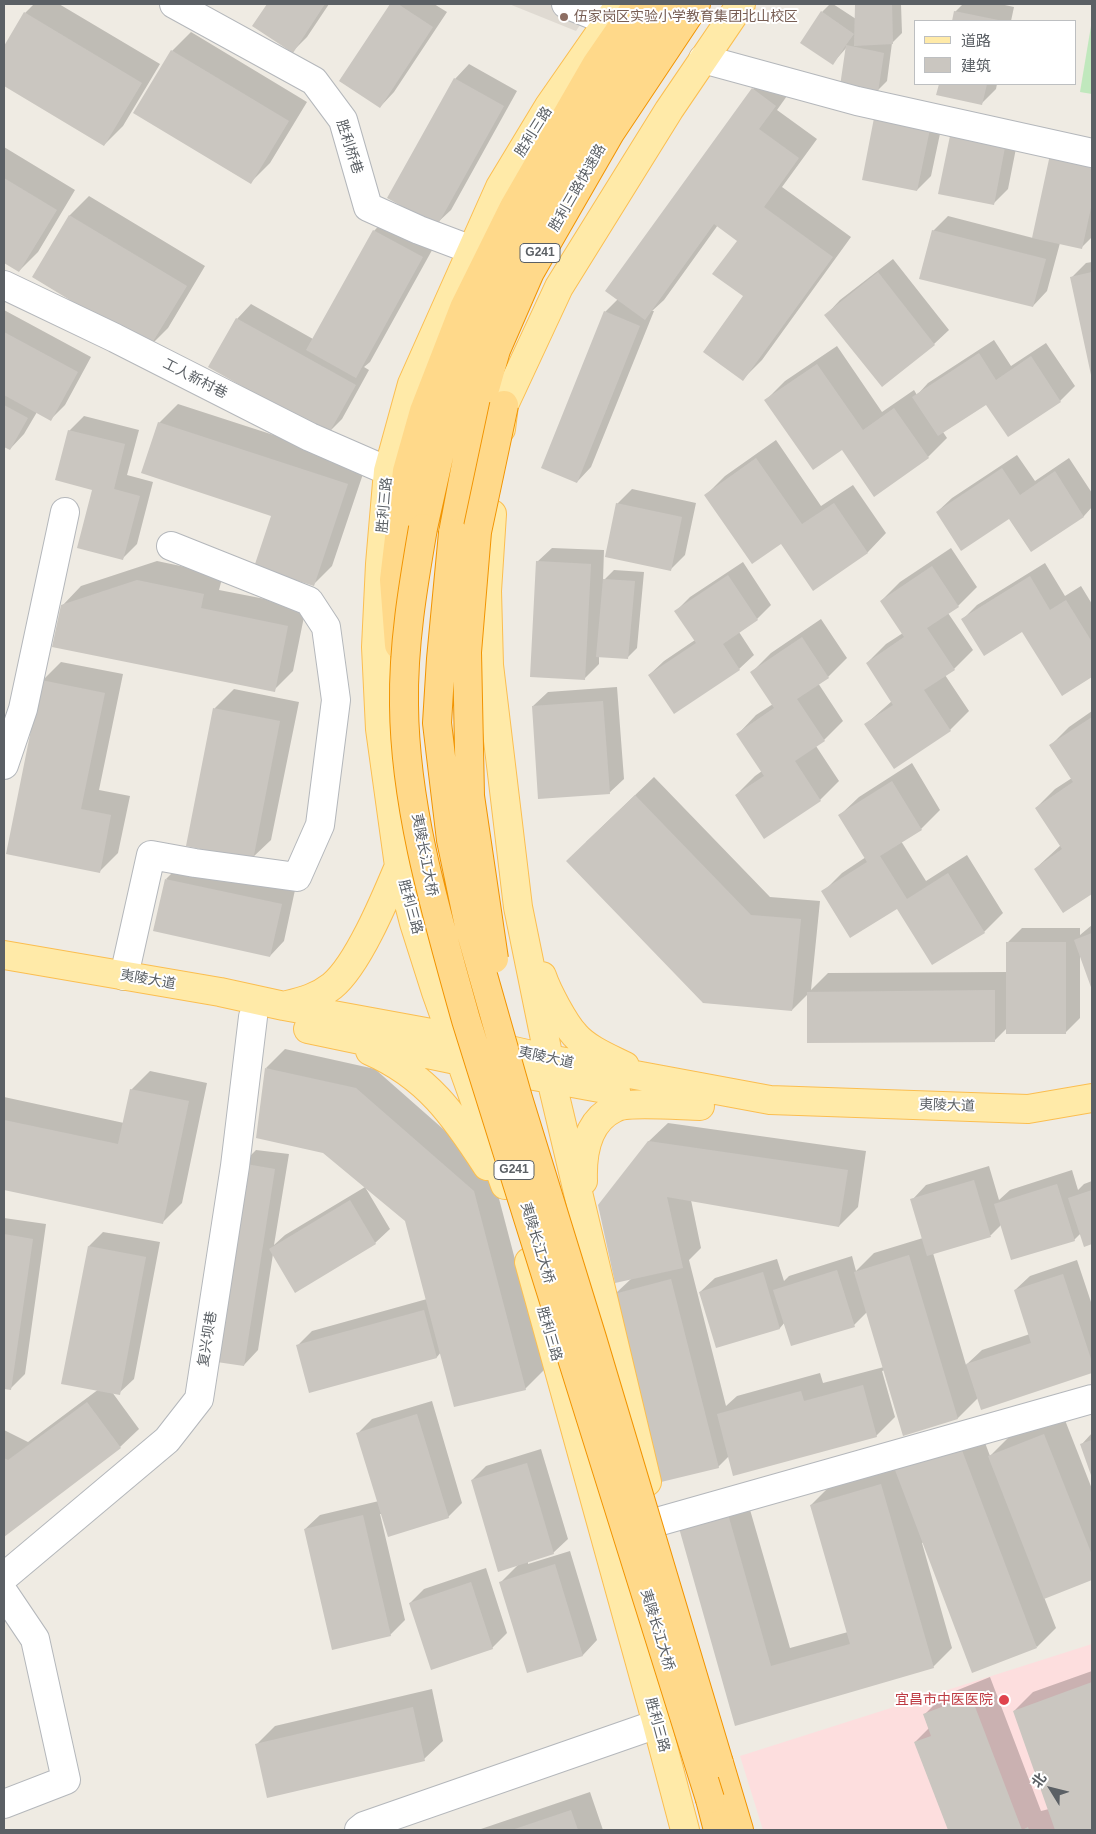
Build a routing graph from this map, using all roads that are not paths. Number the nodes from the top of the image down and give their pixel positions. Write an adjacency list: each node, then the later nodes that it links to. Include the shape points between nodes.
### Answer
1 (174, 4): 10 (street, 胜利桥巷, via 314,81 343,120 368,207)
2 (566, 4): 7 (street)
3 (638, 4): 18 (highway, bridge, via 596,65 514,207 464,308 424,411 407,471 394,580)
4 (665, 4): 15 (highway, 胜利三路快速路 / G241, via 548,188 505,268 444,434)
5 (696, 4): 16 (highway, 胜利三路快速路 / G241, via 610,133 530,272 496,350 472,438)
6 (741, 4): 8 (main road)
7 (614, 12): 10 (main road, 胜利三路, via 500,187)
8 (704, 59): 9 (street, via 857,101); 12 (main road, via 559,287)
9 (1092, 152)
10 (472, 250): 13 (main road, 胜利三路, via 412,384)
11 (4, 285): 13 (street, 工人新村巷, via 310,438)
12 (504, 405): 21 (main road, via 494,481 487,609 489,665); 31 (highway, bridge, via 477,532 467,652 470,786 486,910)
13 (388, 471): 20 (main road, 胜利三路, via 376,647 380,729)
14 (65, 512): 19 (street, via 23,709)
15 (423, 528): 18 (highway, 夷陵长江大桥 / G241, bridge, via 409,614)
16 (453, 533): 31 (highway, 夷陵长江大桥 / G241, bridge, via 437,723 442,770 451,840 469,926)
17 (171, 546): 24 (street, via 309,601 326,627 336,700 320,825 297,877 151,855)
18 (404, 704): 45 (highway, 夷陵长江大桥 / G241, bridge, via 409,774 432,900 466,1020)
19 (4, 765)
20 (399, 866): 25 (main road, via 377,916 348,968 333,985 312,999); 28 (main road, 胜利三路, via 433,983)
21 (518, 907): 29 (main road); 30 (main road, via 546,988 575,1035 628,1068)
22 (4, 955): 24 (main road, 夷陵大道)
23 (4, 973): 26 (main road, 夷陵大道)
24 (124, 976): 25 (main road, 夷陵大道)
25 (284, 1006): 28 (main road, 夷陵大道)
26 (253, 1017): 27 (main road, 夷陵大道); 39 (street, 复兴坝巷, via 235,1166 199,1399 167,1440)
27 (310, 1029): 28 (main road, 夷陵大道); 36 (main road, via 393,1061 437,1097 462,1128)
28 (457, 1049): 29 (main road, 夷陵大道); 36 (main road, 胜利三路)
29 (550, 1069): 30 (main road, 夷陵大道); 33 (main road, 夷陵大道); 35 (main road)
30 (676, 1083): 32 (main road, 夷陵大道, via 780,1101 1028,1109)
31 (518, 1098): 46 (highway, 夷陵长江大桥 / G241, bridge)
32 (1092, 1098)
33 (700, 1106): 34 (main road, 夷陵大道, via 768,1118 1030,1127); 35 (main road, via 617,1106 597,1119 586,1143 582,1171)
34 (1092, 1116)
35 (583, 1212): 38 (main road)
36 (516, 1215): 41 (main road, 胜利三路)
37 (1092, 1399): 38 (street)
38 (657, 1522): 47 (main road)
39 (4, 1577)
40 (4, 1593): 42 (street, via 35,1639 66,1780)
41 (657, 1724): 43 (street); 44 (main road, 胜利三路)
42 (4, 1804)
43 (359, 1830)
44 (685, 1830)
45 (718, 1830)
46 (739, 1830)
47 (752, 1830)

